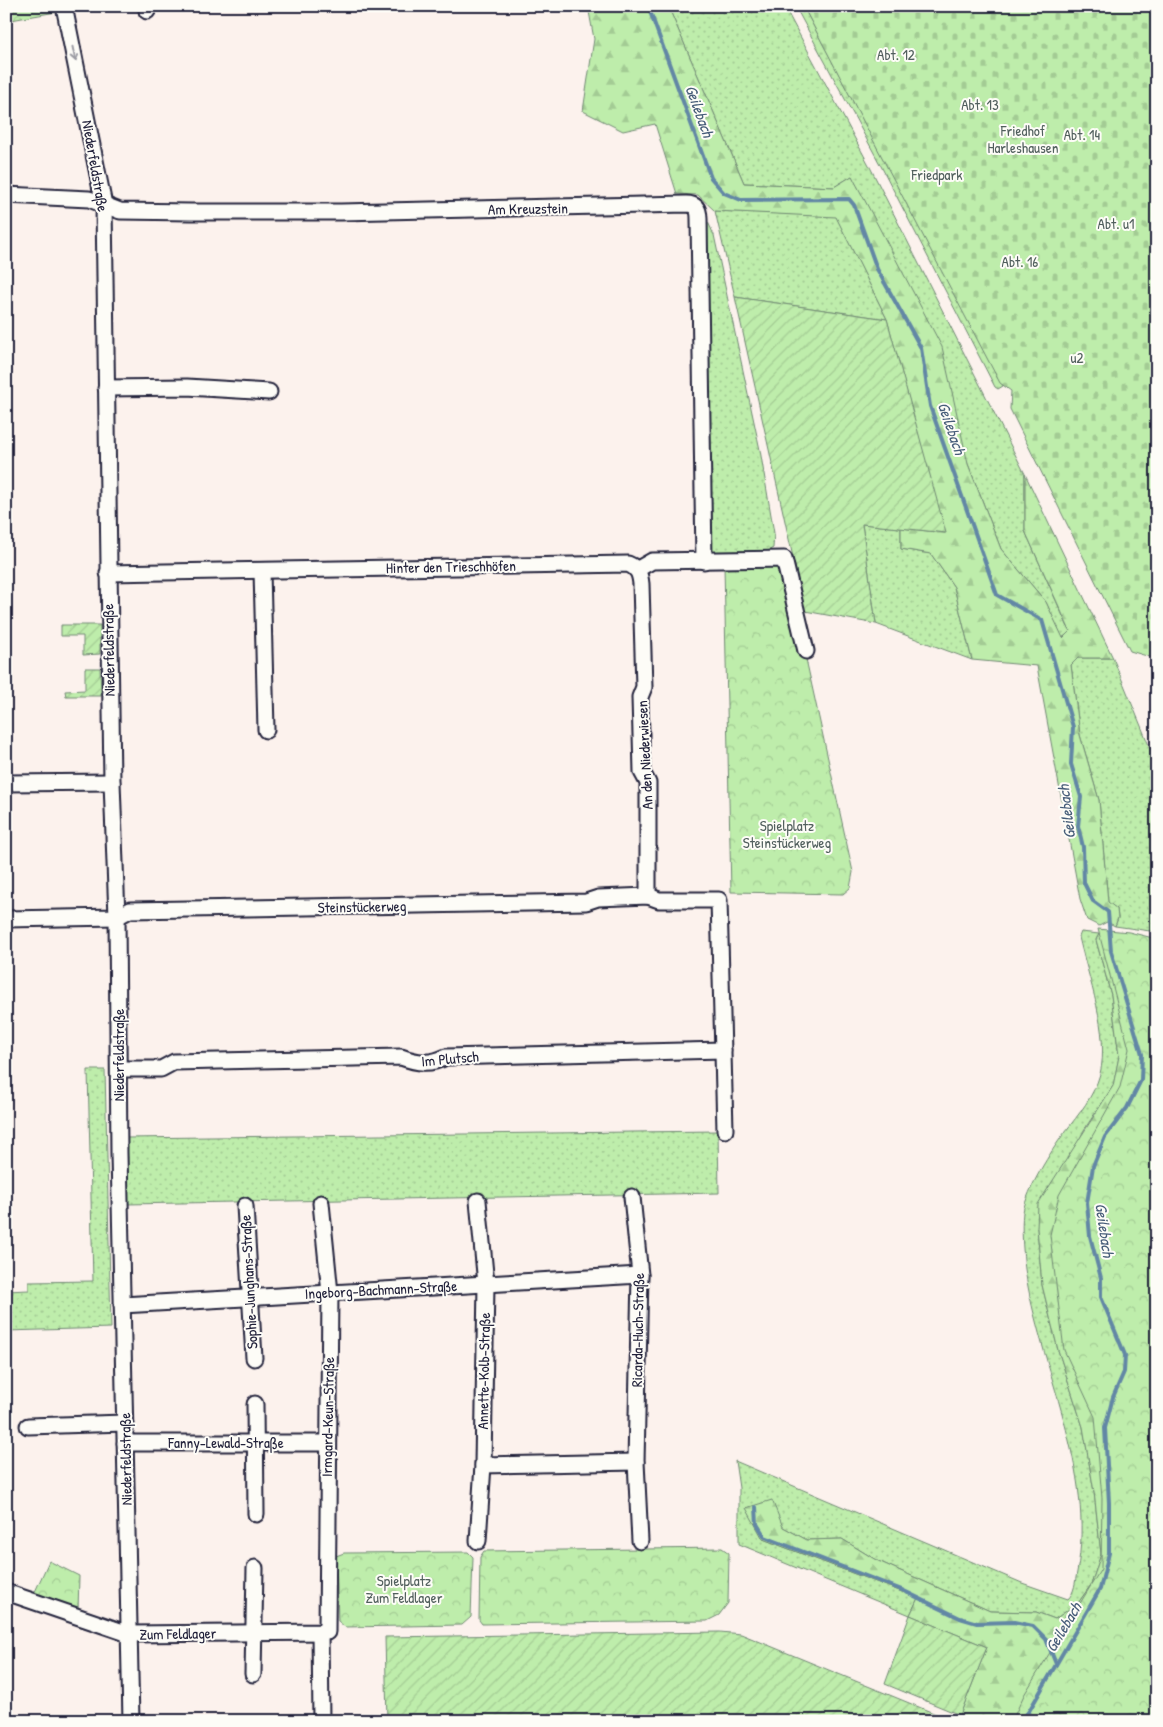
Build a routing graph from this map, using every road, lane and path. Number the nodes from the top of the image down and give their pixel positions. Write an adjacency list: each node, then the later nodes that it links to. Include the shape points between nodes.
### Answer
1 (64, 6): 3 (street, Niederfeldstraße, one-way to 3)
2 (6, 195): 3 (street, Am Kreuzstein, via 89,199)
3 (104, 205): 4 (street, Niederfeldstraße); 6 (street, Am Kreuzstein, via 120,211 219,212 695,206 699,219)
4 (106, 388): 5 (street, via 187,387); 8 (street, Niederfeldstraße)
5 (269, 392)
6 (704, 561): 9 (street, via 652,561); 10 (street, via 784,559)
7 (262, 571): 8 (street, Hinter den Trieschhöfen); 9 (street, Hinter den Trieschhöfen, via 628,564); 11 (street)
8 (108, 573): 12 (street, Niederfeldstraße)
9 (640, 576): 14 (street, An den Niederwiesen, via 644,687 640,697 642,772 648,783)
10 (806, 651)
11 (266, 730)
12 (112, 782): 13 (street); 15 (street, Niederfeldstraße)
13 (6, 783)
14 (648, 896): 15 (street, Steinstückerweg, via 577,902 130,910); 17 (street, Steinstückerweg, via 659,900 719,900)
15 (118, 917): 16 (street, Steinstückerweg); 18 (street, Niederfeldstraße)
16 (6, 919)
17 (723, 1050): 18 (street, Im Plutsch, via 446,1057 436,1062 416,1063 401,1057 174,1062 161,1069); 19 (street)
18 (119, 1069): 28 (street, Niederfeldstraße)
19 (725, 1130)
20 (632, 1197): 24 (street, Ricarda-Huch-Straße)
21 (478, 1201): 25 (street, Annette-Kolb-Straße)
22 (321, 1203): 26 (street, Irmgard-Keun-Straße)
23 (245, 1206): 27 (street, Sophie-Junghans-Straße)
24 (640, 1276): 25 (street, Ingeborg-Bachmann-Straße); 36 (street, Ricarda-Huch-Straße)
25 (486, 1284): 26 (street, Ingeborg-Bachmann-Straße); 37 (street, Annette-Kolb-Straße)
26 (330, 1293): 27 (street, Ingeborg-Bachmann-Straße); 33 (street, Irmgard-Keun-Straße)
27 (251, 1297): 28 (street, Ingeborg-Bachmann-Straße); 29 (street, Sophie-Junghans-Straße)
28 (122, 1304): 31 (street, Niederfeldstraße)
29 (254, 1358)
30 (255, 1404): 35 (street)
31 (125, 1422): 32 (street); 34 (street, Niederfeldstraße)
32 (28, 1426)
33 (328, 1442): 35 (street, Fanny-Lewald-Straße); 43 (street, Irmgard-Keun-Straße)
34 (125, 1443): 35 (street, Fanny-Lewald-Straße); 45 (street, Niederfeldstraße)
35 (257, 1443): 38 (street)
36 (636, 1462): 37 (street); 39 (street, Ricarda-Huch-Straße)
37 (482, 1465): 40 (street, Annette-Kolb-Straße)
38 (256, 1514)
39 (640, 1541)
40 (478, 1542)
41 (255, 1568): 44 (street)
42 (6, 1592): 45 (street, Zum Feldlager)
43 (323, 1632): 44 (street, Zum Feldlager); 48 (street, Irmgard-Keun-Straße)
44 (253, 1633): 45 (street, Zum Feldlager); 46 (street)
45 (129, 1634): 47 (street, Niederfeldstraße)
46 (254, 1674)
47 (131, 1721)
48 (321, 1721)

